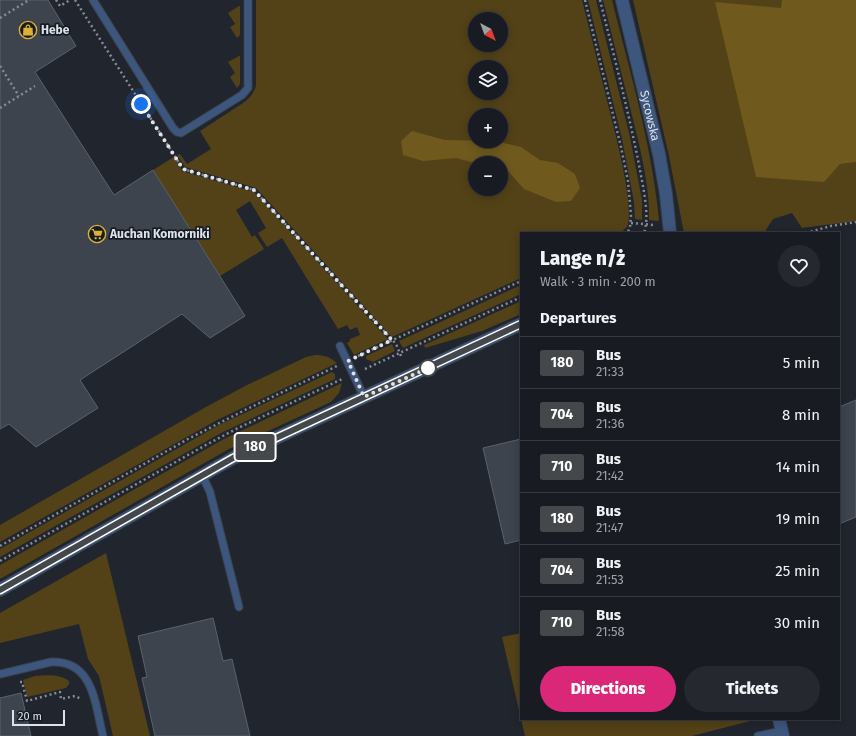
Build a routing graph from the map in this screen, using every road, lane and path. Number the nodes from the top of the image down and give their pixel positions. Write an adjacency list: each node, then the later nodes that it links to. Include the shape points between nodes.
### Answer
1 (29, 0): 10 (path)
2 (56, 0): 3 (path, via 60,6)
3 (70, 0)
4 (75, 0): 25 (path, via 183,169 254,190)
5 (92, 0): 6 (lane, via 173,128 181,133 242,95 248,88)
6 (248, 0)
7 (585, 0): 16 (path, via 621,147 628,181)
8 (600, 0): 17 (path, via 634,136 644,193)
9 (622, 0): 18 (street, Sycowska, via 659,154)
10 (0, 18)
11 (0, 66): 13 (path)
12 (35, 86): 13 (path)
13 (19, 96): 14 (path)
14 (0, 108)
15 (856, 222): 21 (path)
16 (631, 223): 17 (path); 19 (path)
17 (646, 224): 18 (path); 20 (path)
18 (669, 228)
19 (627, 232)
20 (644, 232)
21 (809, 232)
22 (520, 282): 25 (path)
23 (520, 297): 27 (path)
24 (520, 324): 30 (street)
25 (392, 340): 27 (path); 28 (path)
26 (340, 346): 28 (lane)
27 (401, 354): 29 (path)
28 (348, 361): 29 (lane); 32 (path, via 188,439)
29 (353, 374): 30 (lane); 33 (path, via 223,436)
30 (364, 397): 31 (street)
31 (202, 475): 34 (street); 35 (lane, via 210,492)
32 (0, 546)
33 (0, 561)
34 (0, 590)
35 (238, 607)
36 (0, 674): 40 (lane, via 51,662 70,665 88,679)
37 (14, 684): 38 (path, via 22,682 27,701 60,692 62,699 75,696)
38 (82, 700)
39 (781, 729): 41 (lane)
40 (103, 736)
41 (758, 736)

